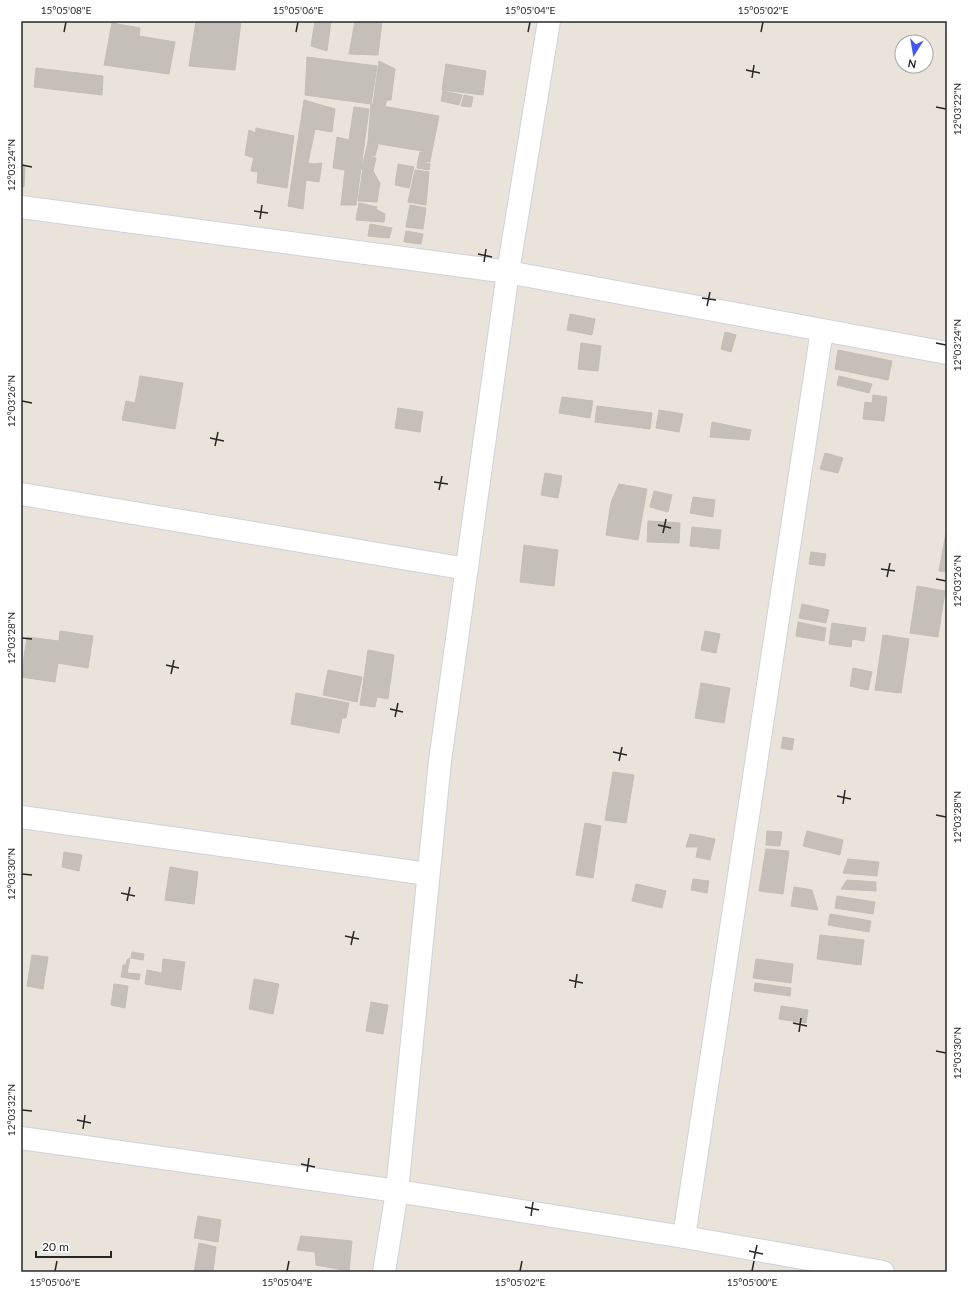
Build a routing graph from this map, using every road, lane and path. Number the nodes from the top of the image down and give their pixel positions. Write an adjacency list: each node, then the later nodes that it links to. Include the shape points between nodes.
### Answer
1 (549, 21): 3 (street)
2 (21, 207): 3 (street)
3 (508, 272): 4 (street); 7 (street)
4 (822, 330): 5 (street); 12 (street)
5 (947, 353)
6 (21, 494): 7 (street)
7 (467, 569): 9 (street, via 440,761)
8 (21, 817): 9 (street)
9 (428, 874): 11 (street)
10 (21, 1138): 11 (street)
11 (397, 1191): 12 (street); 13 (street)
12 (684, 1237): 14 (street)
13 (384, 1272)
14 (883, 1272)

